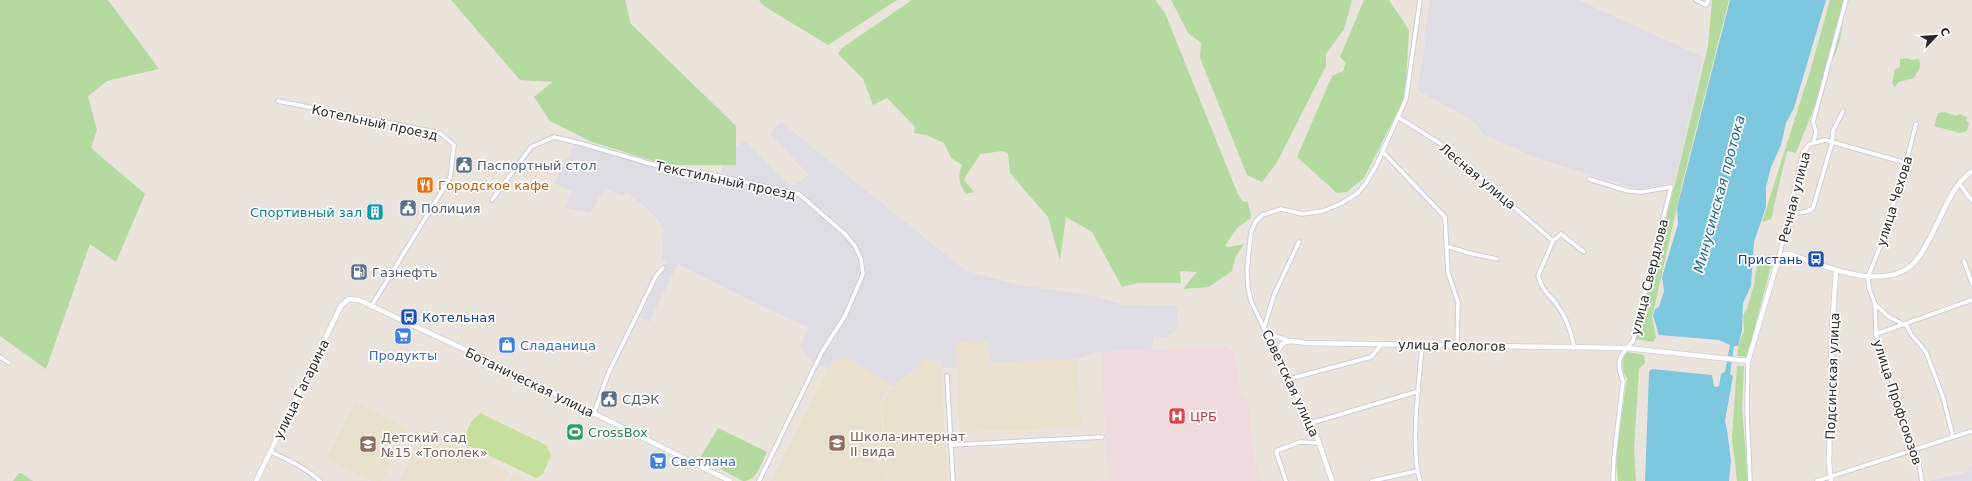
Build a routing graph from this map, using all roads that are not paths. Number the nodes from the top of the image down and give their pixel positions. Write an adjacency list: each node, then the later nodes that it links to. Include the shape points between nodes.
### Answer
1 (1420, 0): 7 (street, via 1406,99)
2 (1696, 0): 3 (street, via 1706,5)
3 (1708, 0)
4 (1846, 0): 9 (street, via 1814,115)
5 (278, 101): 33 (street, Котельный проезд, via 440,133 454,144 450,178)
6 (1843, 111): 10 (street, via 1833,131)
7 (1398, 118): 11 (street); 19 (street, Лесная улица, via 1444,146)
8 (1916, 124): 12 (street, улица Чехова)
9 (1814, 142): 10 (street, via 1824,140); 18 (street, Речная улица, via 1805,147 1803,152)
10 (1832, 143): 12 (street); 18 (street, via 1813,208 1808,212)
11 (1382, 151): 21 (street, via 1446,217); 35 (street, via 1366,183 1358,193 1342,203 1323,211 1302,214 1281,209 1262,215 1256,221 1247,270 1248,287 1251,301)
12 (1906, 163): 28 (street, улица Чехова)
13 (1972, 171): 15 (street)
14 (1588, 179): 42 (street, улица Свердлова, via 1628,191 1641,192 1671,187 1633,341)
15 (1959, 183): 17 (street); 28 (street, via 1918,259 1906,269 1888,275)
16 (492, 200): 64 (street, Текстильный проезд, via 531,147 554,137 665,168 718,176 799,194 845,234 861,259 862,274 845,316 822,352)
17 (1972, 201)
18 (1789, 212): 23 (street, Речная улица)
19 (1554, 240): 22 (street, via 1561,234); 41 (street, via 1538,276 1542,290 1562,312 1571,331)
20 (1299, 242): 35 (street, Советская улица, via 1274,296)
21 (1446, 246): 24 (street); 40 (street, via 1448,272 1458,302)
22 (1584, 252)
23 (1778, 256): 27 (street, via 1790,254); 45 (street)
24 (1497, 258)
25 (1964, 261): 29 (street)
26 (663, 268): 50 (street, via 656,276 608,374)
27 (1836, 271): 28 (street); 60 (street, Подсинская улица, via 1832,330 1829,463)
28 (1868, 277): 32 (street, улица Профсоюзов)
29 (1972, 284)
30 (349, 299): 33 (street, Ботаническая улица); 58 (street, улица Гагарина, via 341,306)
31 (1972, 300): 34 (street)
32 (1875, 304): 34 (street, via 1890,317); 36 (street, улица Профсоюзов)
33 (372, 305): 50 (street, Ботаническая улица)
34 (1903, 323): 36 (street); 54 (street, via 1926,352 1943,397)
35 (1264, 328): 37 (street, via 1273,335); 43 (street, Советская улица)
36 (1876, 334): 57 (street, улица Профсоюзов)
37 (1289, 341): 38 (street, улица Геологов); 43 (street, via 1280,345)
38 (1382, 344): 39 (street, улица Геологов); 48 (street, via 1371,357)
39 (1422, 346): 40 (street, улица Геологов); 49 (street)
40 (1457, 346): 41 (street, улица Геологов)
41 (1574, 346): 42 (street, улица Геологов)
42 (1627, 348): 45 (street, улица Геологов); 70 (street, улица Свердлова, via 1620,356 1619,369 1623,381)
43 (1277, 355): 48 (street, Советская улица)
44 (0, 357): 46 (street)
45 (1748, 361): 71 (street)
46 (8, 363)
47 (947, 376): 56 (street)
48 (1289, 379): 51 (street, Советская улица)
49 (1419, 391): 51 (street); 59 (street, via 1416,425)
50 (594, 413): 63 (street, Ботаническая улица)
51 (1311, 423): 55 (street, Советская улица)
52 (1972, 431): 54 (street)
53 (1102, 437): 56 (street)
54 (1953, 437): 57 (street)
55 (1318, 443): 66 (street, via 1300,442 1276,452); 67 (street, Советская улица)
56 (951, 445): 65 (street)
57 (1914, 449): 60 (street); 73 (street, улица Профсоюзов)
58 (271, 452): 61 (street, улица Гагарина); 62 (street, via 299,466)
59 (1417, 471): 68 (street); 69 (street)
60 (1831, 479): 72 (street)
61 (256, 481)
62 (320, 481)
63 (730, 481)
64 (759, 481)
65 (953, 481)
66 (1286, 481)
67 (1332, 481)
68 (1372, 481)
69 (1420, 481)
70 (1613, 481)
71 (1750, 481)
72 (1817, 481)
73 (1922, 481)

